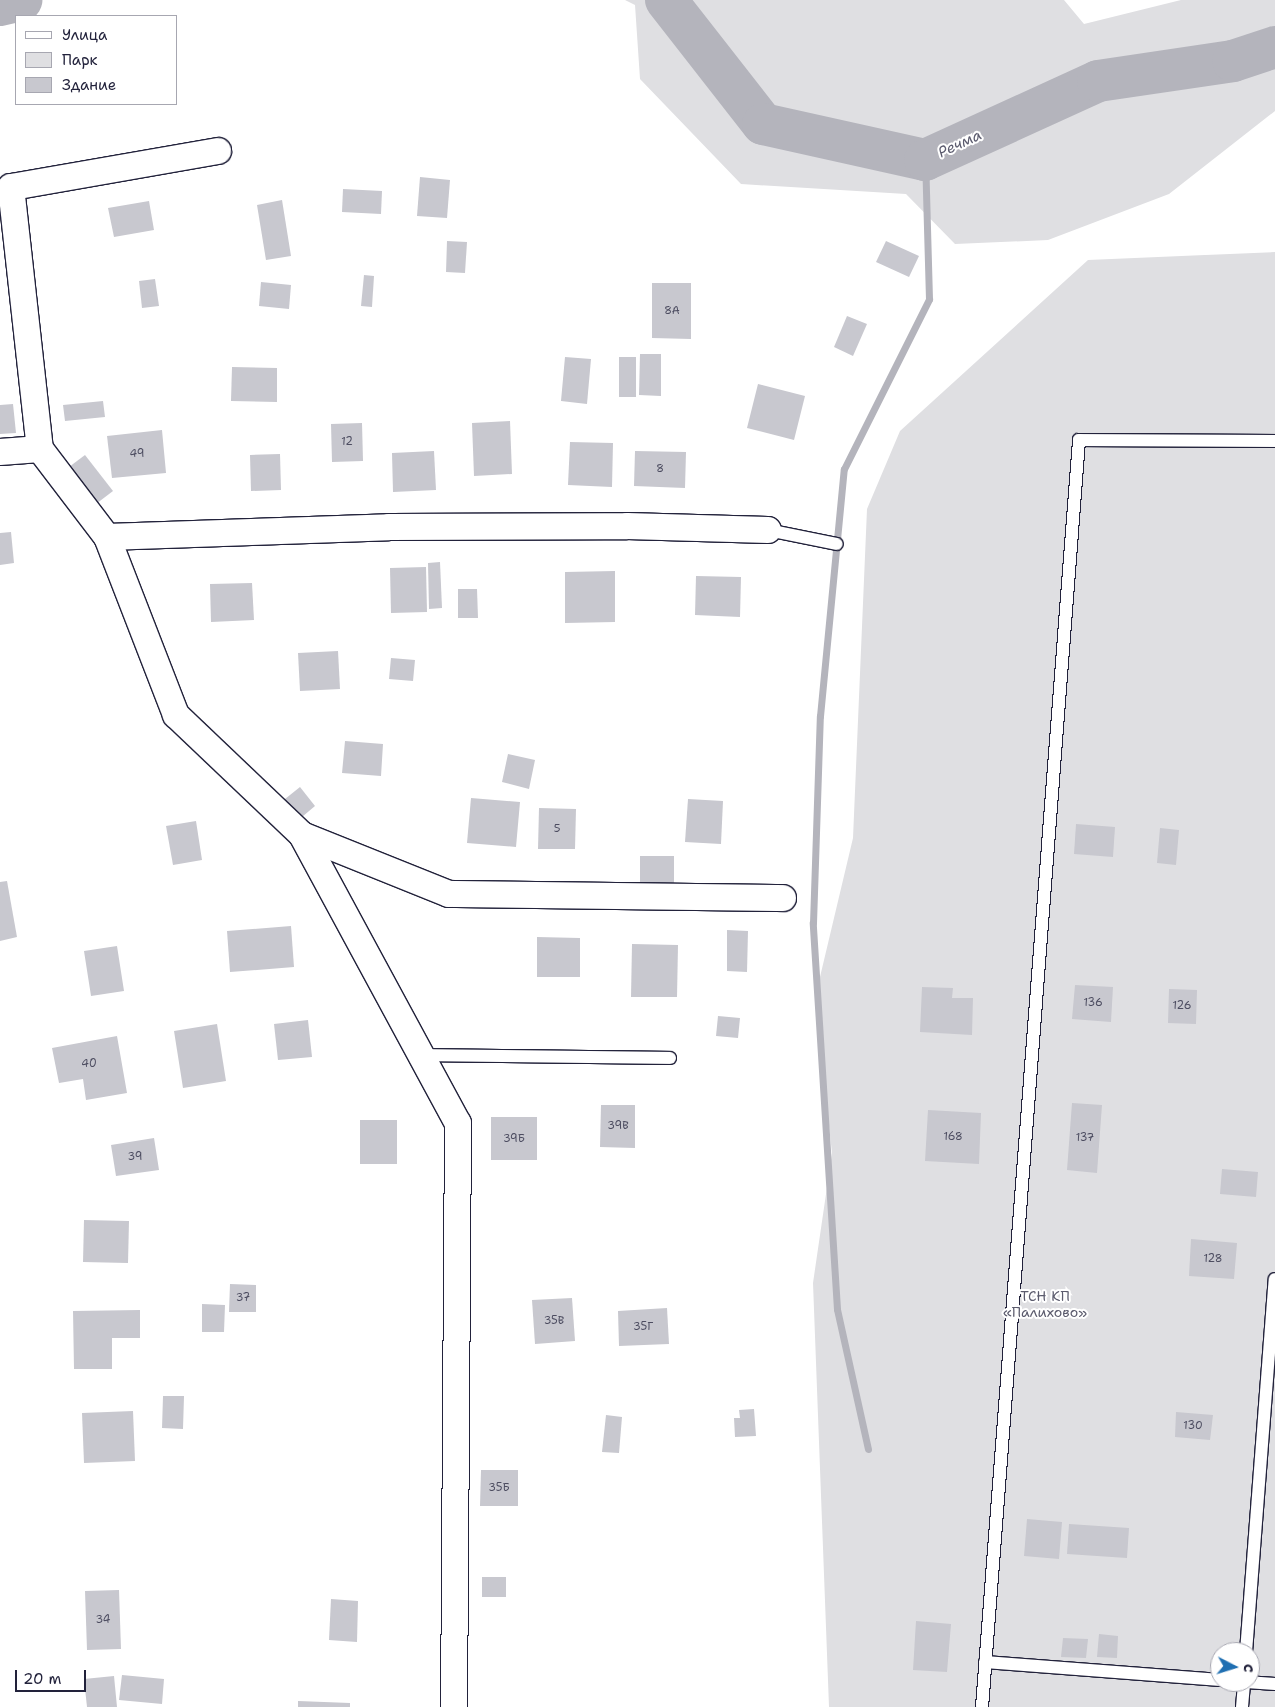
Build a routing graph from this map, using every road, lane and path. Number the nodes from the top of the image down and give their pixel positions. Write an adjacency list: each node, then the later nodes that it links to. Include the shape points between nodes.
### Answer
1 (218, 150): 3 (street, via 11,187)
2 (1275, 441): 14 (lane, via 1079,440)
3 (40, 449): 4 (street); 6 (street)
4 (0, 452)
5 (768, 530): 6 (street, via 628,526 388,527); 7 (lane)
6 (107, 537): 8 (street, via 176,715)
7 (837, 544)
8 (302, 835): 9 (street, via 449,894); 10 (street)
9 (783, 898)
10 (421, 1055): 11 (lane); 19 (street, via 458,1123)
11 (670, 1058)
12 (1275, 1279): 13 (lane)
13 (1247, 1642)
14 (985, 1662): 15 (lane); 20 (lane)
15 (1210, 1679)
16 (1260, 1683): 17 (lane)
17 (1275, 1684)
18 (1244, 1692): 21 (lane)
19 (454, 1707)
20 (982, 1707)
21 (1242, 1707)

